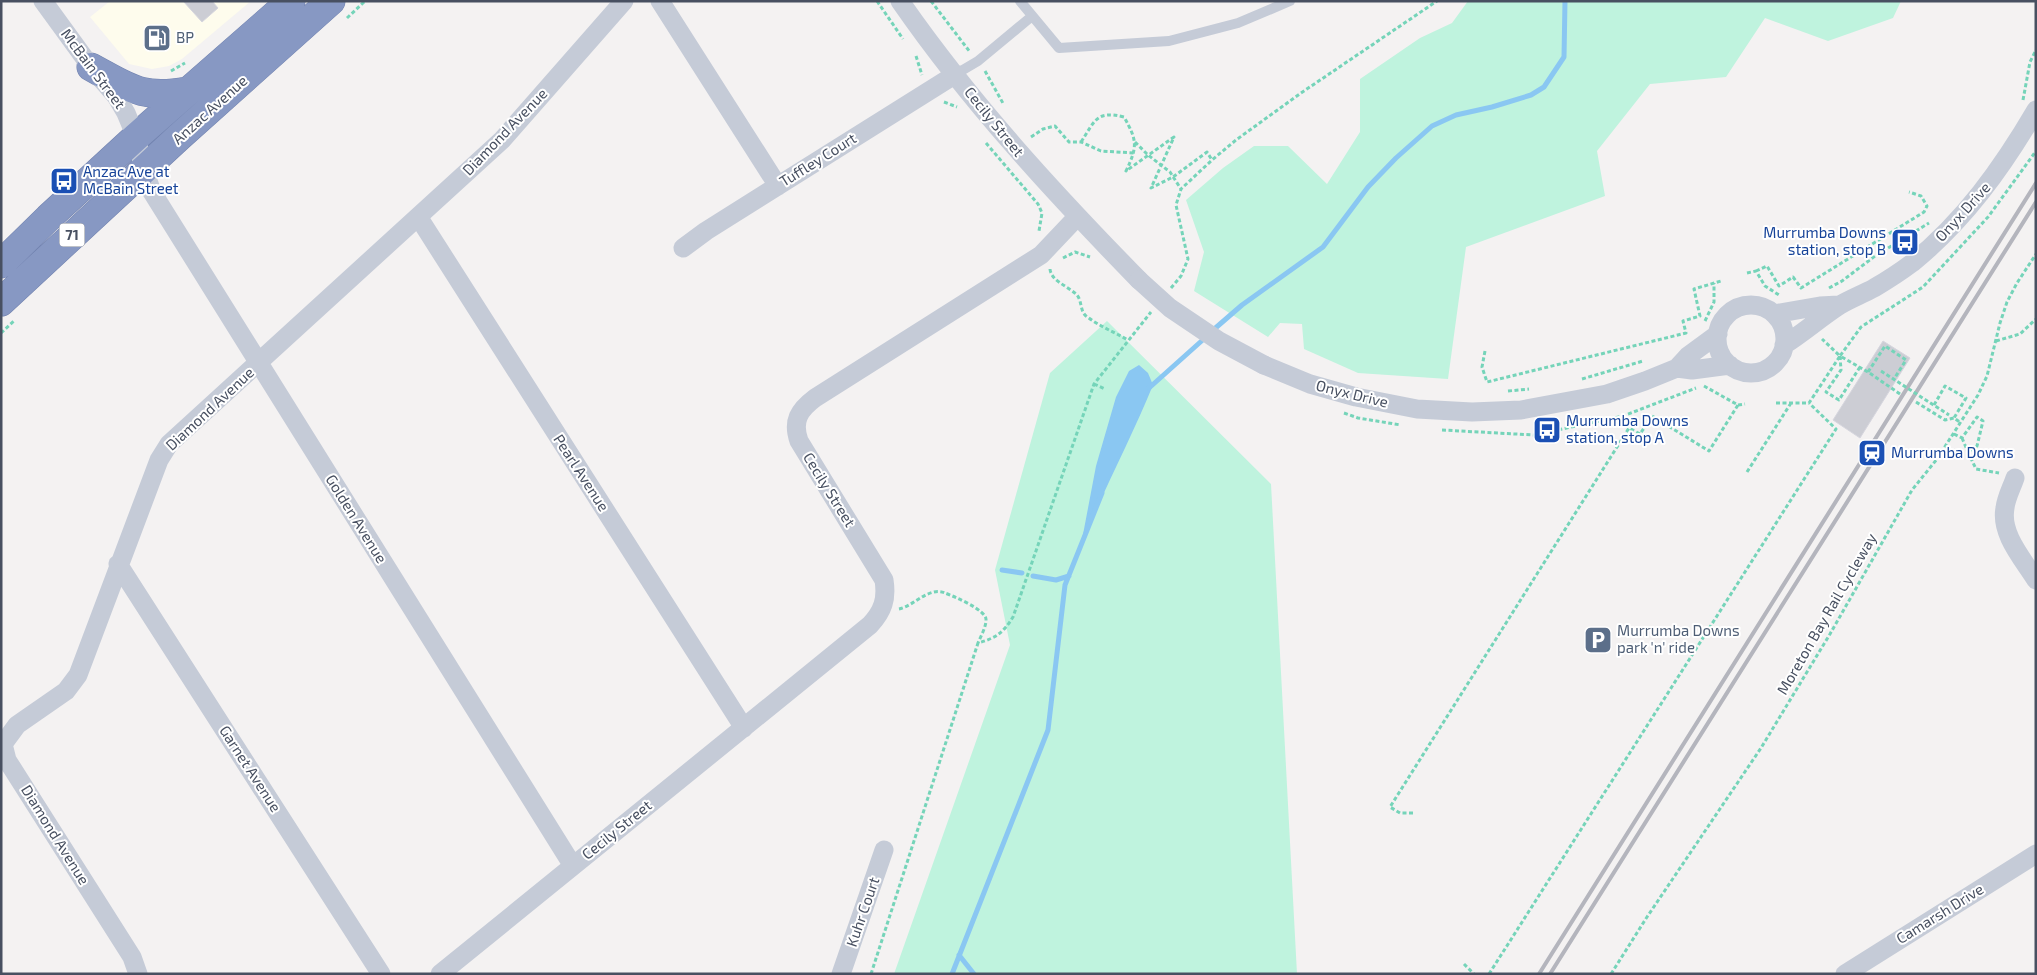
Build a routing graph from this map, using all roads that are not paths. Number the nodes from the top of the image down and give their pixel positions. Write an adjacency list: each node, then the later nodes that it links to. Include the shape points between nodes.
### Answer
1 (43, 1): 10 (street, McBain Street)
2 (291, 1): 12 (highway, Anzac Avenue / 71)
3 (624, 1): 18 (street, Diamond Avenue, via 502,140)
4 (660, 1): 16 (street)
5 (900, 1): 11 (street, Cecily Street)
6 (1020, 1): 9 (lane)
7 (1290, 1): 9 (lane, via 1238,23 1169,41 1059,48)
8 (337, 11): 15 (highway, Anzac Avenue / 71)
9 (1031, 17): 11 (lane, via 978,61)
10 (91, 67): 12 (highway, via 138,92); 14 (street, McBain Street, via 116,96 131,121)
11 (956, 74): 16 (street, Tuffley Court); 17 (street, Cecily Street, via 1008,141)
12 (187, 91): 14 (highway, Anzac Avenue / 71)
13 (2029, 107): 21 (street, Onyx Drive, via 2015,146 1970,208 1910,264 1874,288)
14 (136, 137): 15 (street, McBain Street); 20 (highway, Anzac Avenue / 71)
15 (144, 170): 22 (highway, Anzac Avenue / 71); 26 (street, Golden Avenue, via 152,192)
16 (778, 186): 19 (street, Tuffley Court)
17 (1077, 216): 28 (street, Onyx Drive, bridge, via 1138,280 1170,308 1219,341 1310,384 1356,397 1417,409 1521,410 1607,394); 32 (street, Cecily Street, via 1057,252 1041,255 815,398 799,412 796,422 799,441 879,570 886,592 884,605 870,625)
18 (418, 218): 26 (street, Diamond Avenue); 32 (street, Pearl Avenue)
19 (682, 248)
20 (1, 264)
21 (1840, 305): 23 (street, Onyx Drive); 25 (street, Onyx Drive)
22 (12, 308)
23 (1774, 314): 24 (street, via 1752,305 1736,309); 25 (street, via 1784,328)
24 (1711, 328): 27 (street, via 1720,351); 28 (street, Onyx Drive)
25 (1784, 345): 27 (street, via 1777,361 1763,370 1746,372)
26 (259, 363): 30 (street, Diamond Avenue, via 169,444 159,460); 36 (street, Golden Avenue)
27 (1730, 365): 28 (street, Onyx Drive, via 1692,370)
28 (1677, 368)
29 (2015, 478): 31 (street, via 2004,508 2005,527)
30 (118, 564): 33 (street, Diamond Avenue, via 78,675 66,691 17,725); 38 (street, Garnet Avenue)
31 (2036, 580)
32 (744, 728): 36 (street, Cecily Street)
33 (2, 744): 37 (street, Diamond Avenue, via 8,760 132,957)
34 (884, 850): 40 (street, Kuhr Court)
35 (2036, 854): 41 (street, Camarsh Drive)
36 (573, 866): 39 (street, Cecily Street)
37 (138, 974)
38 (381, 974)
39 (440, 974)
40 (841, 974)
41 (1845, 974)

